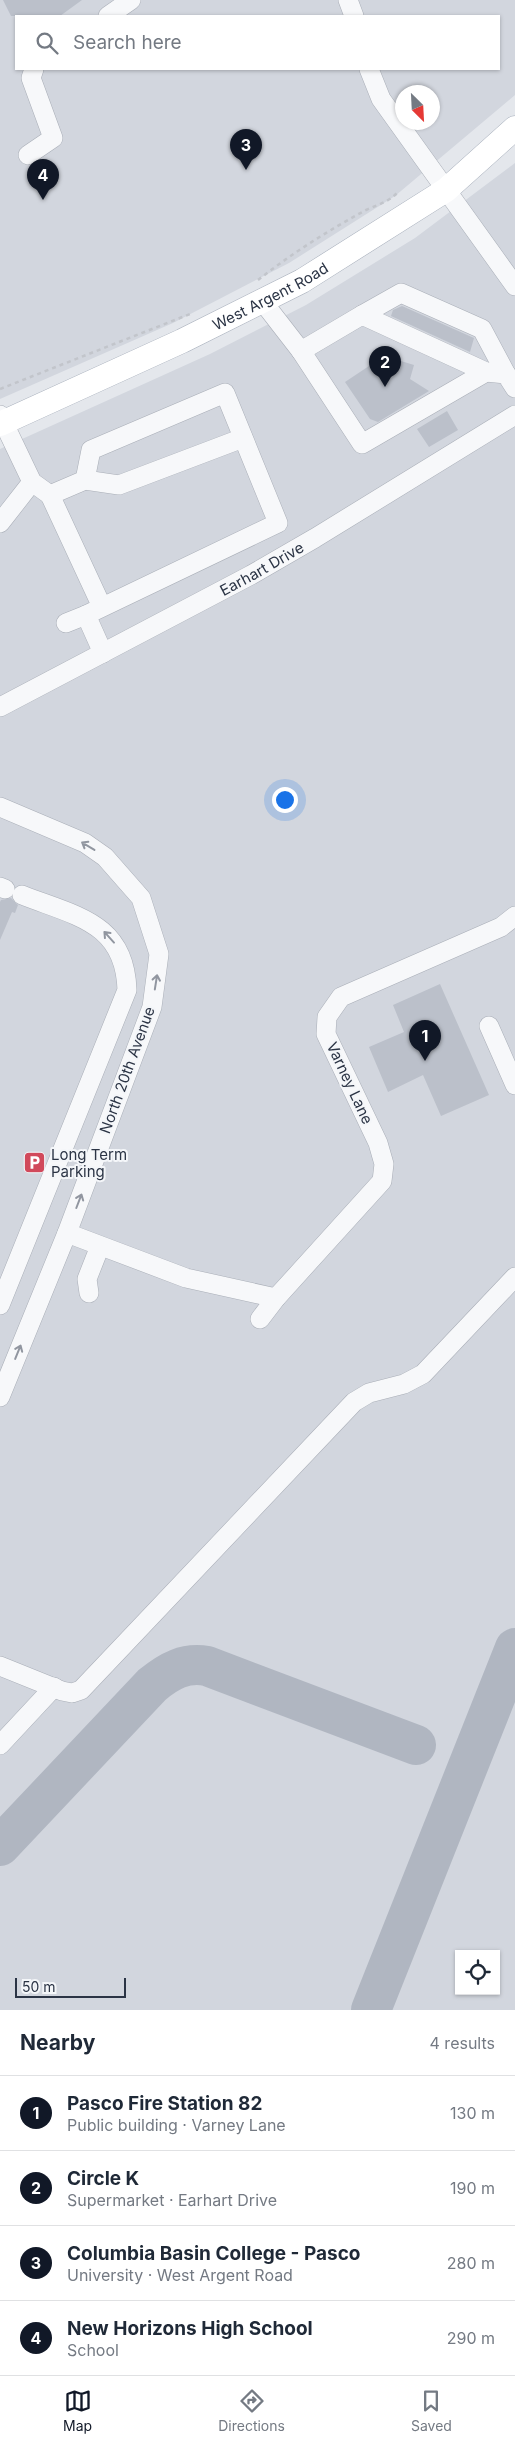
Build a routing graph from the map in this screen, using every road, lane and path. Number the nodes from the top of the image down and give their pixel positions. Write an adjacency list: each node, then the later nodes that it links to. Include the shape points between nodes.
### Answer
1 (131, 0): 3 (street)
2 (348, 0): 4 (street)
3 (109, 15)
4 (354, 15)
5 (34, 70): 8 (street, via 30,78 53,138)
6 (369, 70): 9 (street, via 381,99)
7 (515, 128): 9 (main road, West Argent Road)
8 (28, 155)
9 (446, 190): 11 (street); 12 (main road, West Argent Road, via 354,250)
10 (399, 191): 12 (path, via 390,201 368,210 277,264)
11 (515, 286)
12 (257, 293): 15 (street); 20 (main road, West Argent Road, via 176,344)
13 (196, 311): 18 (path)
14 (362, 315): 15 (street); 16 (street); 17 (street, via 401,293 482,329)
15 (301, 351): 16 (street, via 362,444)
16 (486, 372): 17 (street)
17 (510, 381)
18 (0, 389)
19 (515, 414): 28 (street, Earhart Drive, via 315,538)
20 (1, 420): 23 (street)
21 (243, 438): 22 (street, via 118,486); 22 (street, via 225,392 91,450); 26 (street, via 278,523)
22 (85, 480): 24 (street)
23 (32, 482): 24 (street); 25 (street)
24 (50, 495): 26 (street)
25 (0, 523)
26 (94, 611): 27 (street); 28 (street)
27 (66, 623)
28 (103, 653): 29 (street, Earhart Drive)
29 (0, 707)
30 (0, 807): 35 (street, North 20th Avenue, one-way to 30, via 152,1007 159,954 141,898 105,857 85,843)
31 (9, 890): 38 (street, one-way to 31, via 125,998 127,971 116,945 90,922)
32 (515, 916): 37 (street, Varney Lane, via 501,926 341,996 328,1017 326,1034 378,1143 384,1164 382,1181)
33 (488, 1026): 34 (street)
34 (515, 1085)
35 (67, 1233): 37 (street, via 186,1278); 40 (street, North 20th Avenue, one-way to 35)
36 (515, 1277): 42 (street, via 423,1374 404,1384 369,1393 354,1402 89,1684 72,1693)
37 (276, 1298): 39 (street, Varney Lane)
38 (0, 1305)
39 (260, 1318)
40 (0, 1397)
41 (0, 1666): 42 (street)
42 (54, 1687): 43 (street)
43 (0, 1745)

